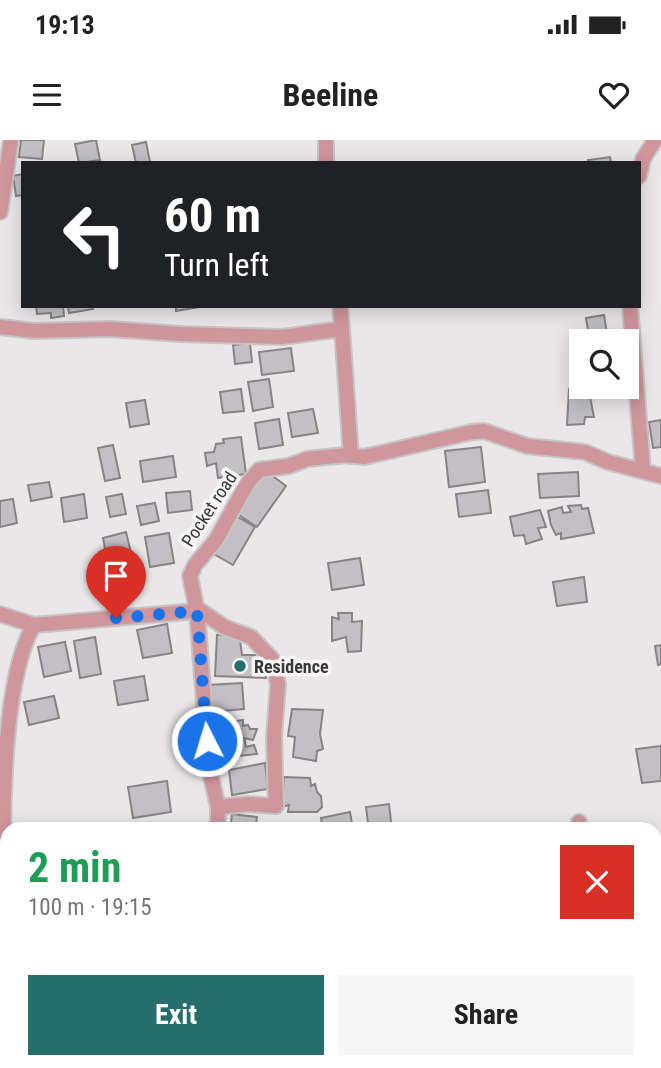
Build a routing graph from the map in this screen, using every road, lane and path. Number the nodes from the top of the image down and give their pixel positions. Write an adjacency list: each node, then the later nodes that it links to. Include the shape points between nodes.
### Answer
1 (11, 140): 6 (street)
2 (326, 140): 4 (street)
3 (655, 140): 5 (street)
4 (326, 161)
5 (641, 168)
6 (0, 212)
7 (340, 308): 10 (street)
8 (630, 308): 12 (street)
9 (0, 327): 10 (street, via 282,337)
10 (342, 329): 11 (street)
11 (351, 456): 12 (street, Pocket road, via 484,431 527,446 584,452); 14 (street, Pocket road, via 307,458 259,470 190,576)
12 (643, 470): 13 (street)
13 (661, 476)
14 (197, 611): 16 (street); 18 (street, Pocket road, via 209,768); 18 (street, via 251,637 272,659 278,684 276,806)
15 (0, 614): 16 (street)
16 (34, 625): 17 (street, via 23,639 7,703)
17 (1, 806)
18 (218, 807): 19 (street, Pocket road)
19 (218, 822)

